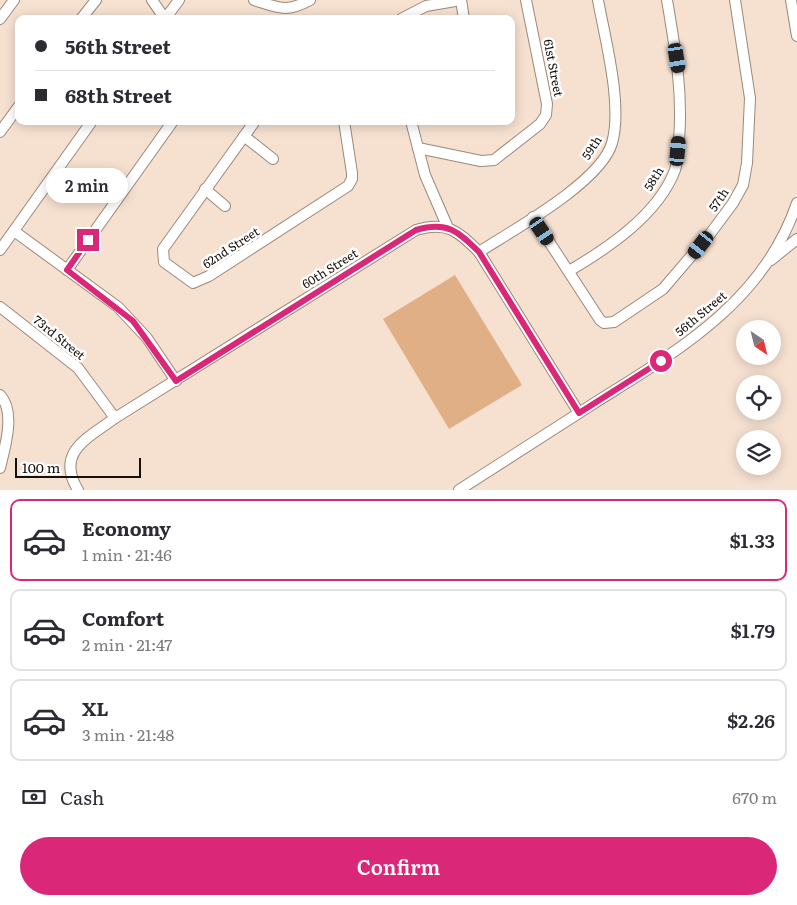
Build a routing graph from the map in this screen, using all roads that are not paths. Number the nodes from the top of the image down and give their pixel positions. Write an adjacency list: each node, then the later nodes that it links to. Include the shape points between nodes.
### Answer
1 (14, 0): 19 (street)
2 (96, 0): 14 (street)
3 (152, 0): 15 (street)
4 (179, 0): 16 (street)
5 (254, 0): 13 (street)
6 (310, 0): 13 (street)
7 (461, 0): 17 (street, via 426,6); 18 (street)
8 (526, 0): 29 (street, 61st Street, via 547,104 544,120 494,160 481,161)
9 (598, 0): 34 (street, 59th, via 614,94 612,142 580,184)
10 (667, 0): 42 (street, 58th, via 680,84 675,170 661,194 626,233)
11 (735, 0): 42 (street, 57th, via 750,98 745,176 733,203 693,256 663,288 614,322 600,320)
12 (791, 0): 20 (street)
13 (281, 14)
14 (84, 15)
15 (162, 15)
16 (168, 15)
17 (409, 15)
18 (463, 15)
19 (0, 20)
20 (797, 36)
21 (15, 111): 27 (street)
22 (89, 125): 36 (street)
23 (170, 125): 41 (street)
24 (252, 125): 28 (street, 62nd Street)
25 (345, 125): 31 (street, 62nd Street, via 352,173 348,186 194,283 164,262 162,254)
26 (413, 125): 29 (street)
27 (0, 132)
28 (244, 136): 30 (street); 31 (street, 62nd Street)
29 (418, 148): 35 (street, via 430,189)
30 (272, 159)
31 (205, 189): 33 (street)
32 (797, 205): 40 (street, 56th Street, via 782,238)
33 (225, 206)
34 (533, 217): 39 (street, 59th); 42 (street, 57th)
35 (448, 228): 39 (street, via 462,235); 44 (street, 60th Street, via 432,226 416,230)
36 (14, 231): 38 (street); 41 (street)
37 (797, 239): 40 (street, via 777,257)
38 (0, 250)
39 (479, 252): 46 (street)
40 (766, 262): 46 (street, 56th Street, via 736,302 715,322)
41 (67, 270): 44 (street, via 133,321)
42 (569, 271)
43 (0, 307): 47 (street, 73rd Street, via 78,368)
44 (176, 381): 47 (street, 60th Street)
45 (0, 395): 48 (street, via 8,415)
46 (579, 413): 50 (street, 56th Street)
47 (115, 418): 49 (street, 60th Street, via 82,442 72,455 70,471)
48 (0, 468)
49 (78, 490)
50 (459, 490)

